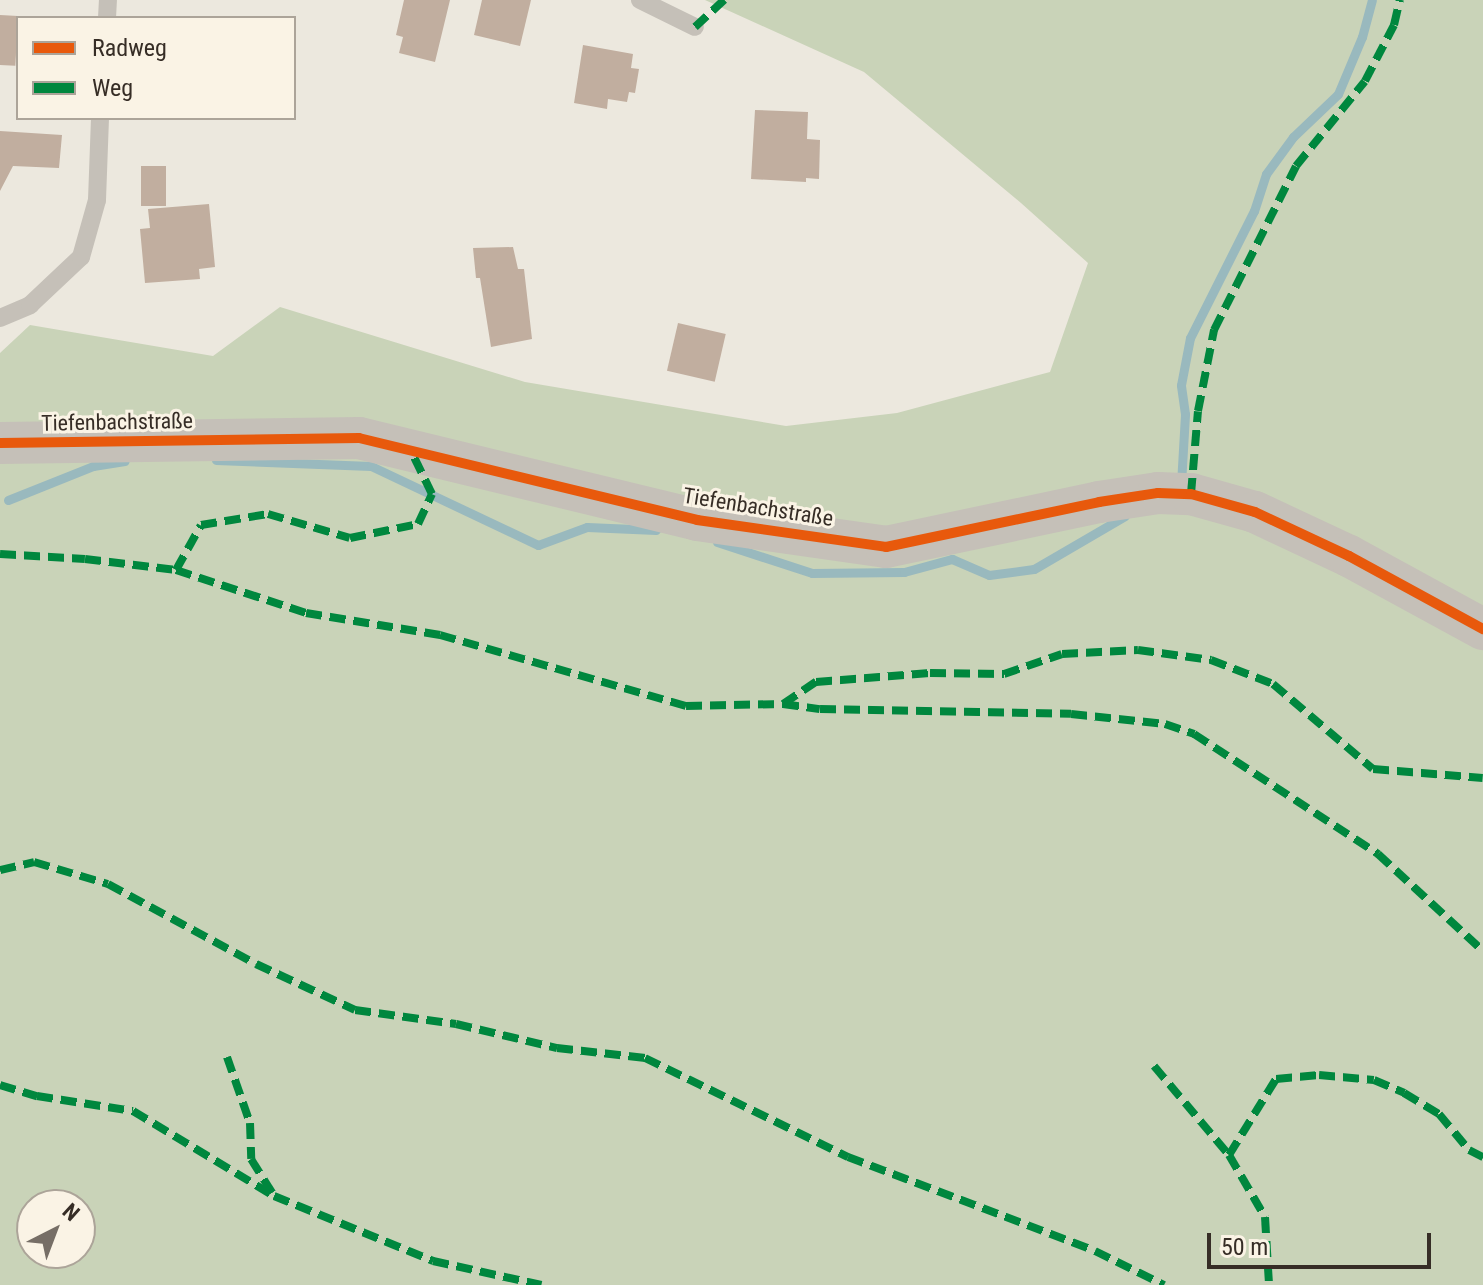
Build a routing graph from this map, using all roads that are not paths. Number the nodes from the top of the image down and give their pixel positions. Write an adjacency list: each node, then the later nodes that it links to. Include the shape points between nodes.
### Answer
1 (640, 0): 2 (lane)
2 (695, 27)
3 (100, 120): 4 (lane, via 97,200 81,257 30,305)
4 (0, 318)
5 (0, 443): 6 (street, Tiefenbachstraße, via 359,438 697,520 886,547 1099,502 1191,494 1255,512)
6 (1483, 629)

